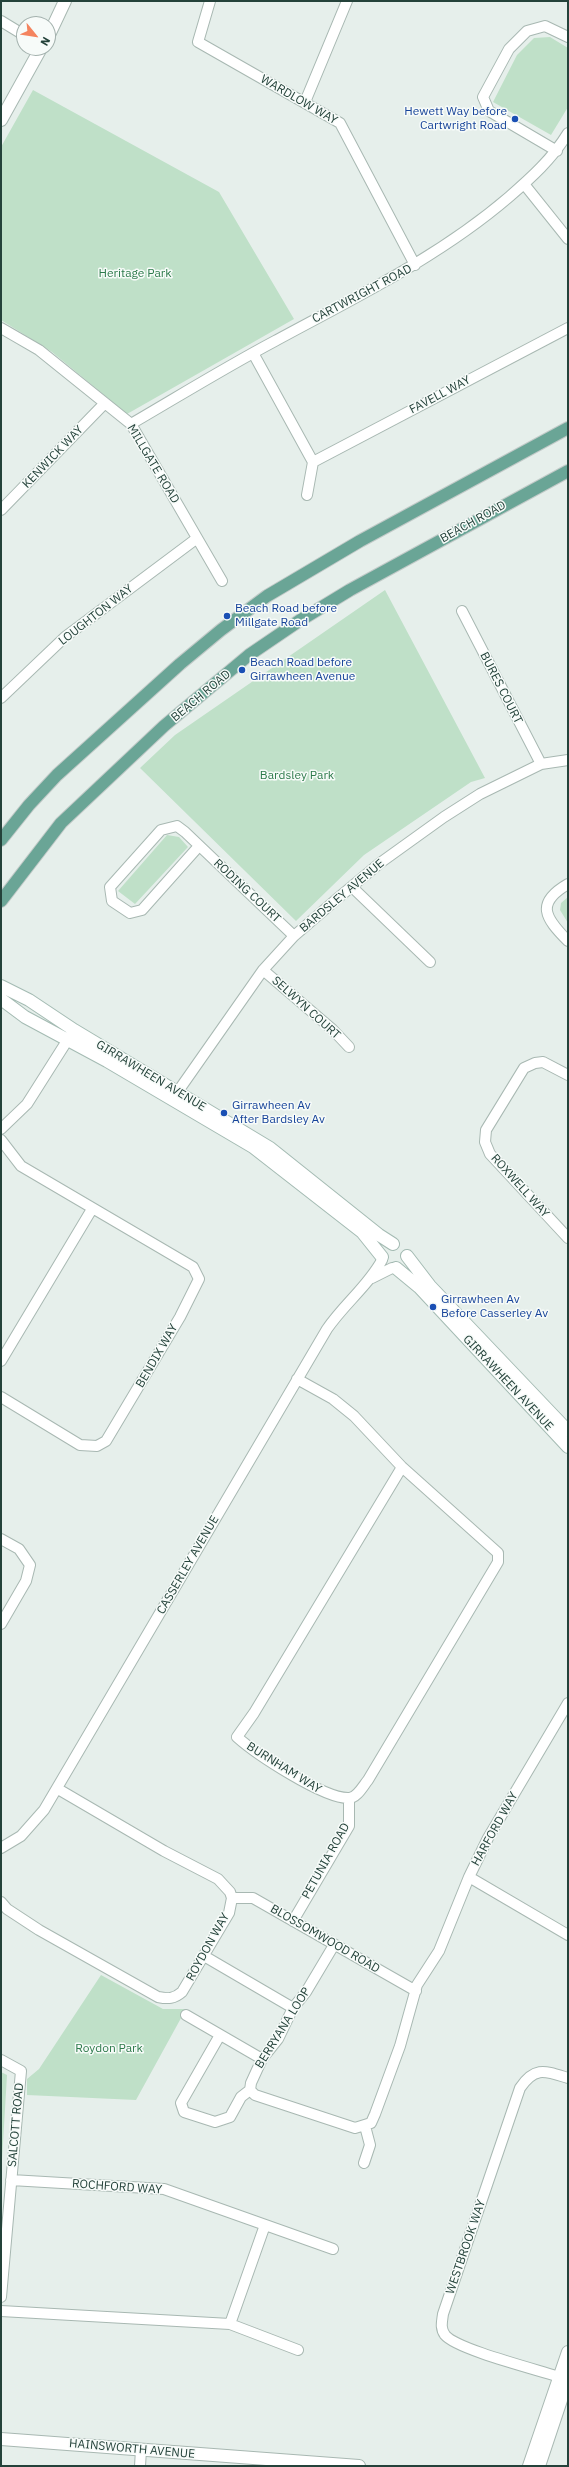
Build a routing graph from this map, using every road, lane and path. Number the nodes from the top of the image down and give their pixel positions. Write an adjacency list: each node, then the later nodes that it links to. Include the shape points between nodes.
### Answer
1 (65, 1): 4 (main road)
2 (210, 1): 9 (street, WARDLOW WAY, via 198,42)
3 (347, 1): 9 (street)
4 (56, 20)
5 (1, 21): 6 (street)
6 (16, 30)
7 (568, 38): 12 (street, via 545,26 527,31 508,49 483,97 488,111)
8 (37, 56): 10 (main road)
9 (305, 102): 15 (street, WARDLOW WAY, via 340,123)
10 (1, 120)
11 (568, 132): 12 (street, CARTWRIGHT ROAD)
12 (557, 151): 13 (street, CARTWRIGHT ROAD)
13 (524, 184): 14 (street); 15 (street, CARTWRIGHT ROAD, via 480,222)
14 (568, 239)
15 (415, 265): 18 (street, CARTWRIGHT ROAD)
16 (1, 328): 19 (street, MILLGATE ROAD, via 39,350)
17 (568, 328): 22 (street, FAVELL WAY)
18 (253, 352): 20 (street, CARTWRIGHT ROAD); 22 (street)
19 (105, 403): 20 (street, MILLGATE ROAD); 25 (street, KENWICK WAY)
20 (131, 424): 26 (street, MILLGATE ROAD)
21 (568, 428): 32 (main road, via 360,541 267,596 180,664 57,775 28,805)
22 (312, 462): 24 (street)
23 (568, 470): 36 (main road, BEACH ROAD, via 350,590 249,655 158,731 67,818)
24 (306, 495)
25 (1, 510)
26 (196, 539): 27 (street, MILLGATE ROAD); 29 (street, LOUGHTON WAY, via 65,637)
27 (222, 581)
28 (462, 611): 31 (street, BURES COURT)
29 (1, 698)
30 (568, 760): 31 (street, BARDSLEY AVENUE)
31 (541, 764): 35 (street, BARDSLEY AVENUE, via 480,794 444,817 380,863)
32 (1, 840)
33 (199, 846): 33 (street, RODING COURT, via 142,910 130,913 112,901 110,887 161,830 177,826); 37 (street, RODING COURT)
34 (568, 884): 38 (street, via 549,898 546,908 549,919)
35 (352, 887): 37 (street, BARDSLEY AVENUE); 39 (street)
36 (1, 901)
37 (294, 936): 40 (street, BARDSLEY AVENUE)
38 (568, 941)
39 (430, 962)
40 (263, 970): 44 (street, SELWYN COURT, via 332,1029); 46 (street, BARDSLEY AVENUE)
41 (1, 986): 43 (main road, GIRRAWHEEN AVENUE, via 29,1000)
42 (1, 999): 43 (main road, GIRRAWHEEN AVENUE, via 25,1017)
43 (71, 1034): 46 (main road, GIRRAWHEEN AVENUE); 47 (street, via 27,1104)
44 (349, 1047)
45 (568, 1075): 50 (street, ROXWELL WAY, via 543,1062 535,1062 524,1068 492,1118 486,1130 485,1142 490,1154)
46 (175, 1095): 51 (main road, GIRRAWHEEN AVENUE, via 270,1148); 53 (main road, GIRRAWHEEN AVENUE, via 271,1160 362,1232)
47 (1, 1129)
48 (1, 1140): 49 (street, BENDIX WAY, via 21,1166)
49 (92, 1209): 54 (street); 56 (street, BENDIX WAY, via 193,1267 199,1279 197,1286 106,1441 97,1446 80,1445)
50 (568, 1238)
51 (393, 1244): 52 (main road, GIRRAWHEEN AVENUE, via 404,1248); 53 (main road, via 386,1248)
52 (406, 1256): 53 (main road, via 403,1264); 57 (main road, GIRRAWHEEN AVENUE, via 430,1286)
53 (388, 1263): 55 (street, CASSERLEY AVENUE, via 337,1315); 58 (main road, GIRRAWHEEN AVENUE, via 419,1287)
54 (1, 1361)
55 (297, 1380): 59 (street, via 333,1399); 63 (street, CASSERLEY AVENUE)
56 (1, 1397)
57 (568, 1430)
58 (568, 1447)
59 (402, 1467): 64 (street, via 498,1553 498,1562 368,1780 355,1797); 64 (street, BURNHAM WAY, via 237,1737 248,1748 325,1793)
60 (1, 1539): 61 (street, via 19,1549 30,1565 26,1581)
61 (1, 1624)
62 (568, 1703): 66 (street, HARFORD WAY, via 488,1838)
63 (58, 1788): 65 (street, CASSERLEY AVENUE, via 22,1836); 67 (street, ROYDON WAY, via 164,1851 218,1879 226,1886)
64 (349, 1798): 69 (street, PETUNIA ROAD, via 349,1826)
65 (1, 1848)
66 (469, 1877): 70 (street, HARFORD WAY); 73 (street, via 439,1950)
67 (232, 1898): 69 (street, BLOSSOMWOOD ROAD, via 253,1898); 72 (street, ROYDON WAY, via 229,1913)
68 (1, 1902): 72 (street, ROYDON WAY, via 7,1910 38,1930 158,1997 176,1997 182,1992)
69 (293, 1921): 71 (street, BLOSSOMWOOD ROAD)
70 (568, 1935)
71 (334, 1944): 73 (street, BLOSSOMWOOD ROAD); 74 (street, BERRYANA LOOP, via 306,1992)
72 (204, 1956): 74 (street)
73 (416, 1991): 81 (street, via 400,2046 375,2114 371,2123)
74 (293, 2008): 77 (street, BERRYANA LOOP, via 278,2039)
75 (186, 2016): 76 (street)
76 (220, 2035): 77 (street); 80 (street, via 181,2103 184,2112 215,2122 230,2117 241,2097)
77 (262, 2059): 80 (street, BERRYANA LOOP)
78 (1, 2060): 83 (street, SALCOTT ROAD, via 21,2072)
79 (568, 2078): 91 (street, WESTBROOK WAY, via 545,2071 535,2073 520,2088 441,2326 445,2334 461,2345)
80 (250, 2090): 81 (street, via 255,2095 355,2128)
81 (366, 2126): 82 (street, via 370,2145)
82 (364, 2163)
83 (11, 2180): 84 (street, ROCHFORD WAY, via 164,2189); 86 (street, SALCOTT ROAD)
84 (265, 2225): 85 (street, ROCHFORD WAY); 88 (street)
85 (333, 2249)
86 (1, 2297)
87 (1, 2311): 88 (street)
88 (230, 2324): 89 (street)
89 (298, 2350)
90 (568, 2352): 91 (main road)
91 (565, 2379): 97 (main road); 98 (main road)
92 (1, 2438): 94 (main road, HAINSWORTH AVENUE)
93 (1, 2446): 94 (main road, HAINSWORTH AVENUE)
94 (141, 2458): 95 (main road, HAINSWORTH AVENUE)
95 (251, 2464): 96 (main road, HAINSWORTH AVENUE)
96 (359, 2466)
97 (529, 2466)
98 (539, 2466)

